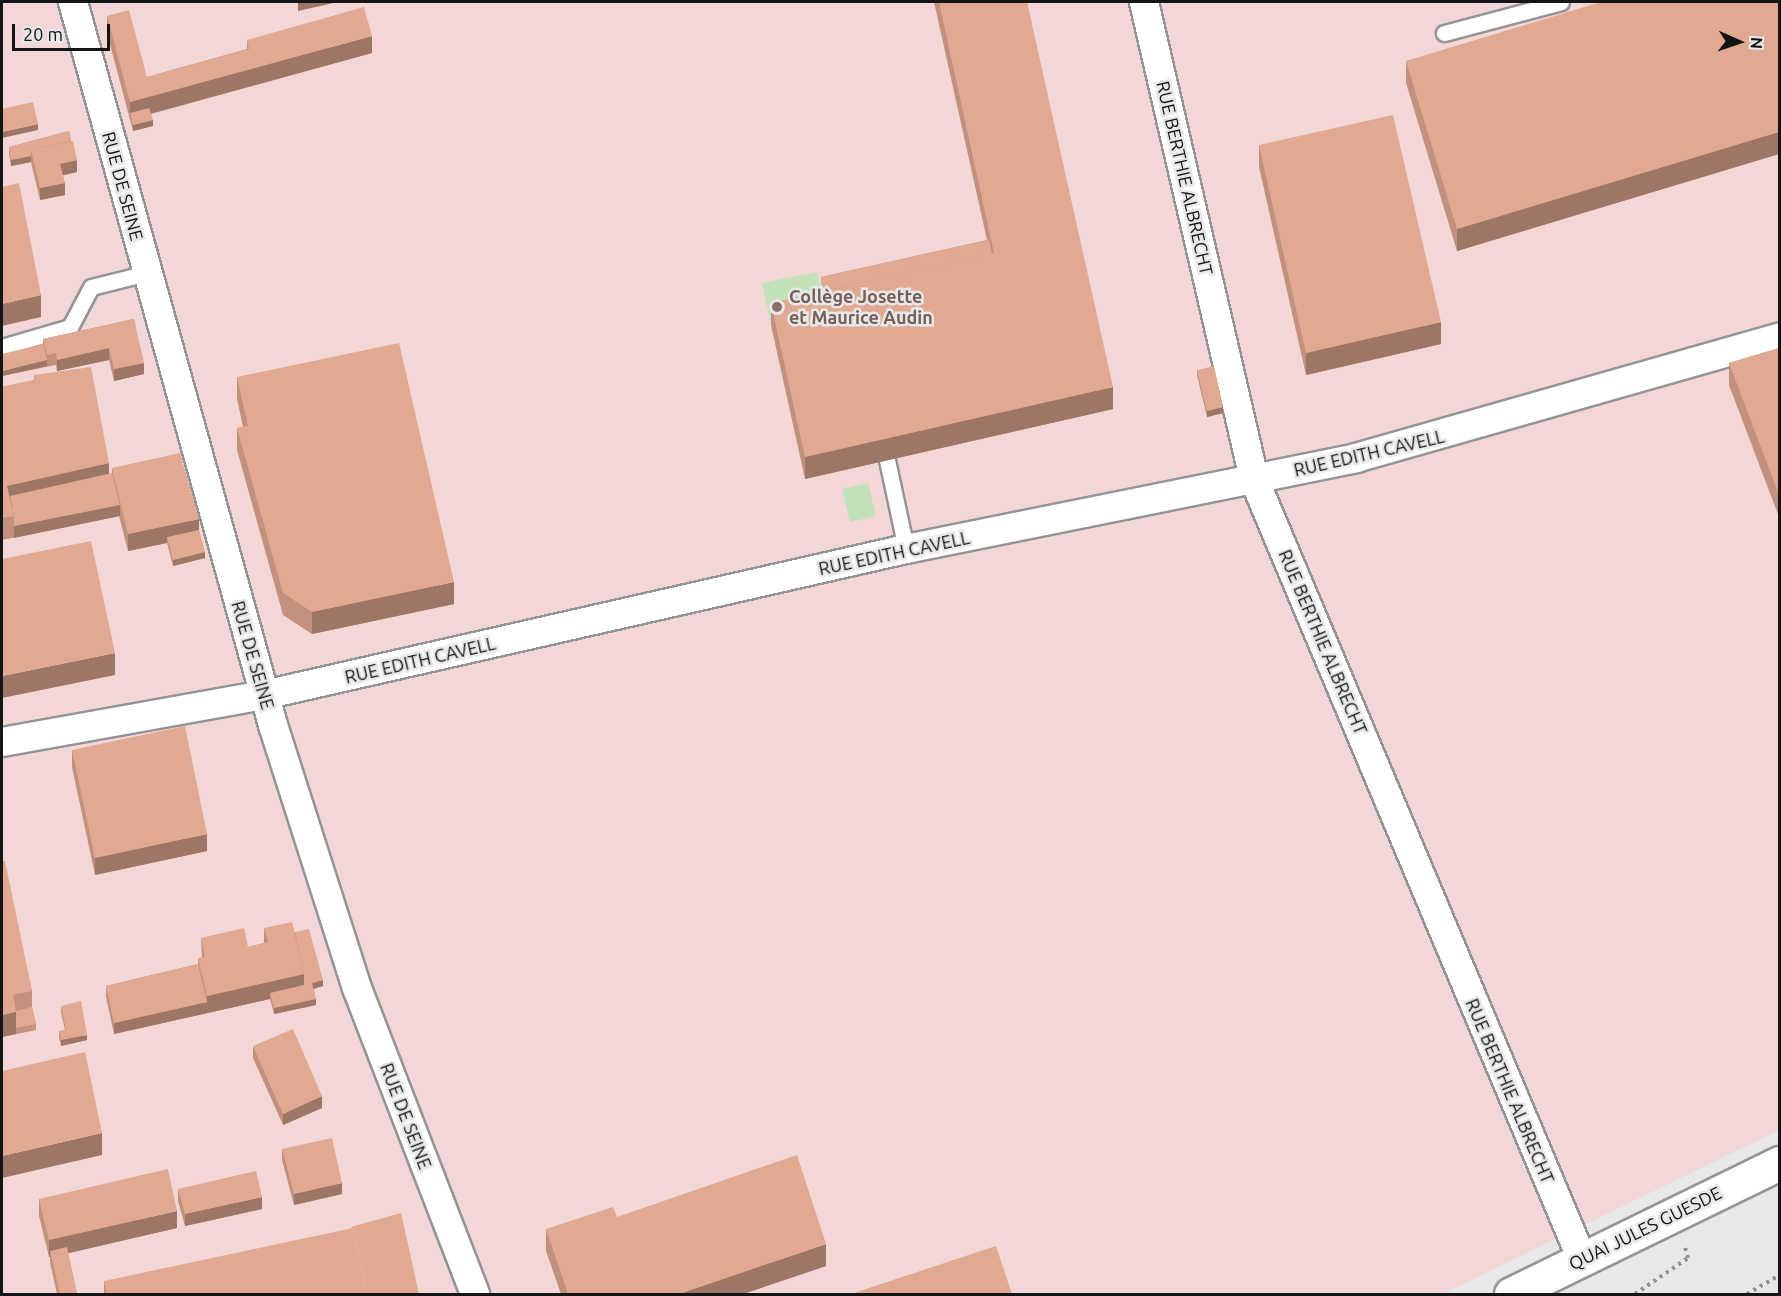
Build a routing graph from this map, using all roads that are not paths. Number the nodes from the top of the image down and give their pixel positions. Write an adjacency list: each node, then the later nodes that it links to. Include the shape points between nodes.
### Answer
1 (73, 2): 5 (street, RUE DE SEINE)
2 (1144, 2): 9 (street, RUE BERTHIE ALBRECHT)
3 (1561, 2): 4 (lane)
4 (1444, 33)
5 (147, 273): 7 (lane, via 90,287 70,327); 11 (street, RUE DE SEINE)
6 (1779, 337): 9 (street, RUE EDITH CAVELL, via 1474,429)
7 (2, 347)
8 (887, 460): 10 (lane)
9 (1254, 479): 10 (street, RUE EDITH CAVELL); 14 (street, RUE BERTHIE ALBRECHT)
10 (906, 549): 11 (street, RUE EDITH CAVELL)
11 (264, 695): 12 (street, RUE EDITH CAVELL); 15 (street, RUE DE SEINE, via 357,988)
12 (2, 742)
13 (1779, 1163): 14 (main road, QUAI JULES GUESDE)
14 (1581, 1257): 16 (main road, QUAI JULES GUESDE)
15 (475, 1294)
16 (1511, 1294)

